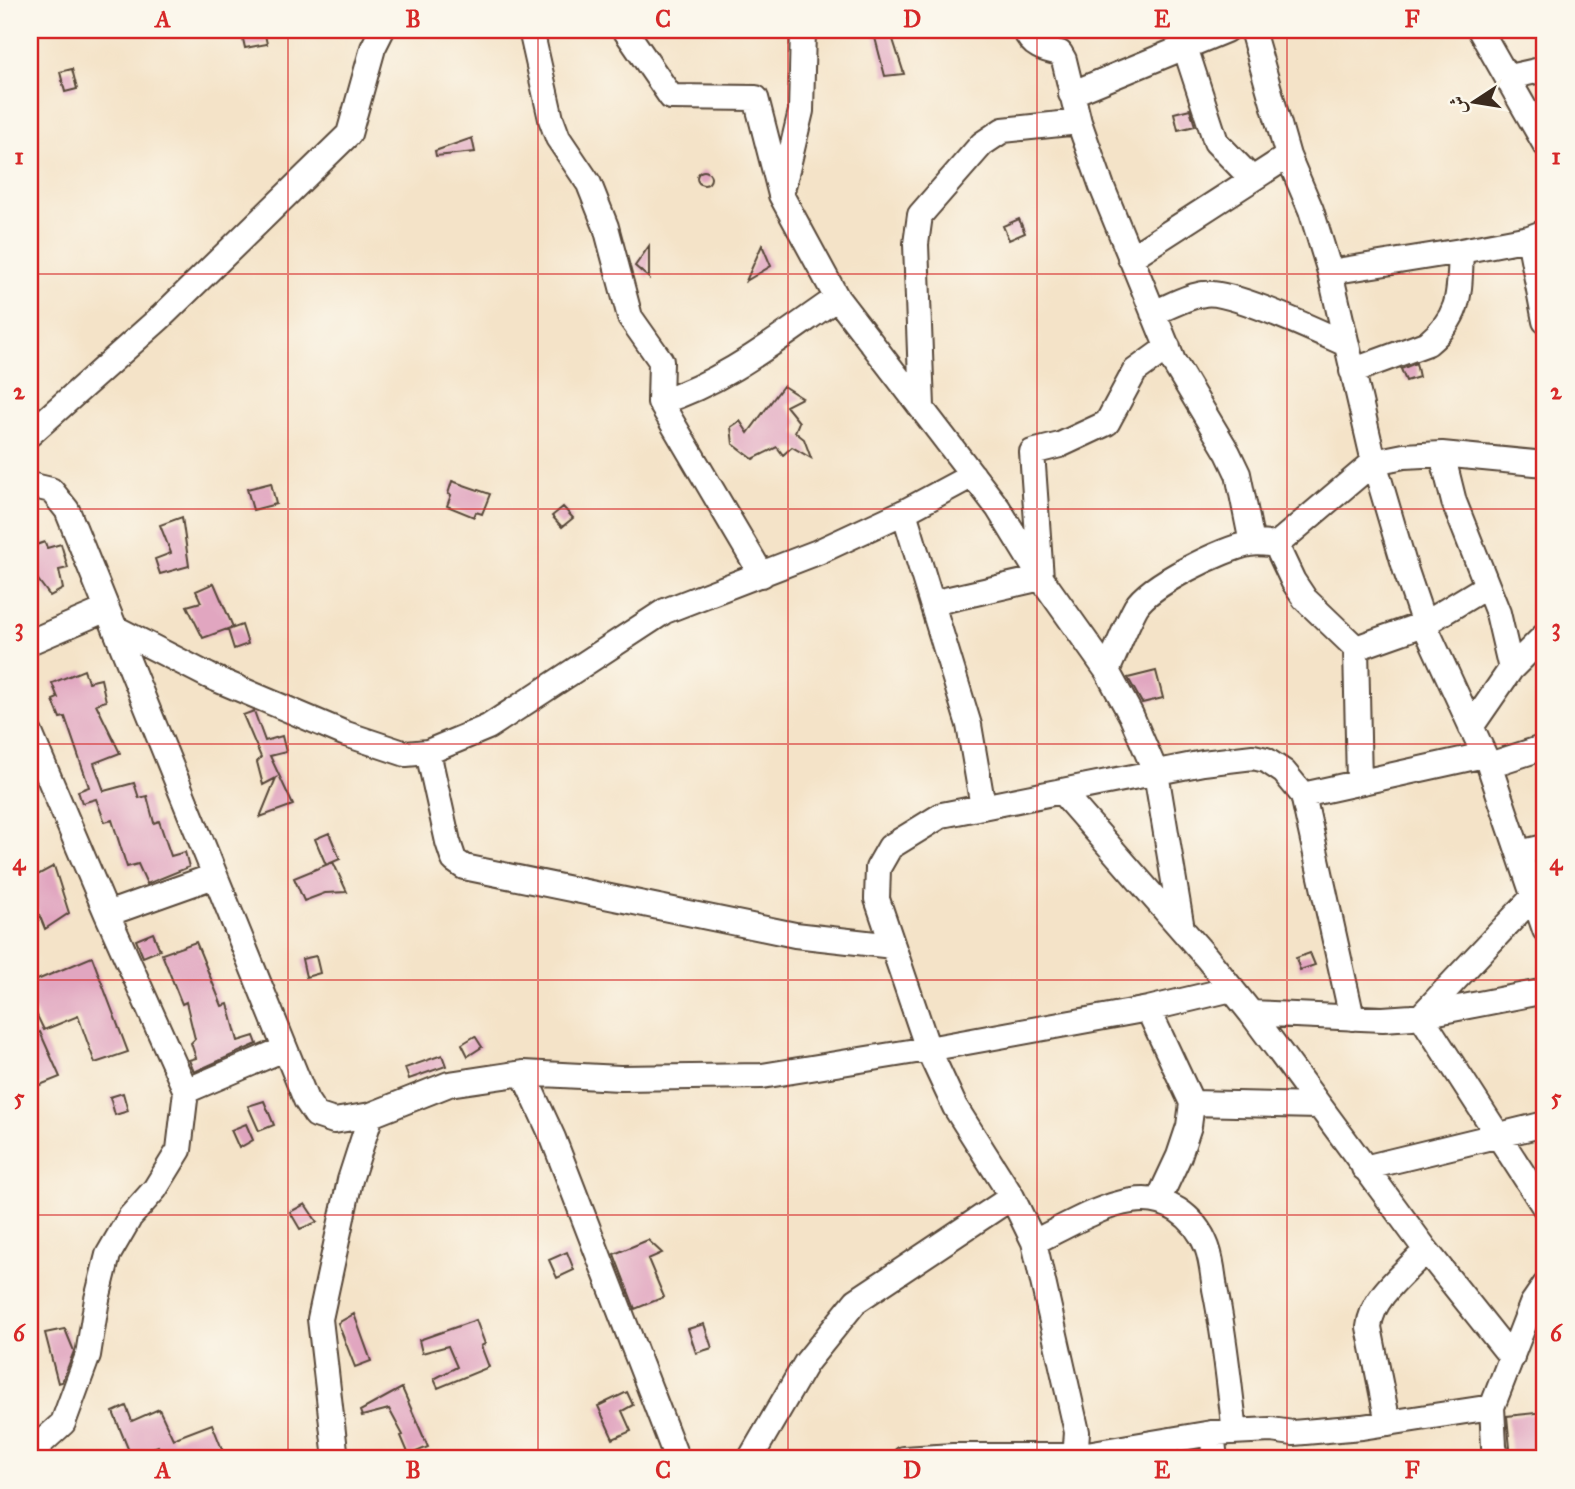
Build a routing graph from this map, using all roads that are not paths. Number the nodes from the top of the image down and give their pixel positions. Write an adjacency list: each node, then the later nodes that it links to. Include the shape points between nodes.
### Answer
1 (382, 30): 30 (street, via 349,134 161,317)
2 (531, 30): 28 (street, via 558,138 589,184 606,227 630,317 661,361)
3 (625, 30): 17 (street, via 671,97 756,98)
4 (803, 30): 17 (street, via 801,111)
5 (1025, 30): 12 (street, via 1037,47 1060,53)
6 (1226, 30): 9 (street)
7 (1252, 30): 15 (street)
8 (1480, 30): 11 (street)
9 (1185, 47): 12 (street); 16 (street, via 1216,142)
10 (1545, 69): 11 (street)
11 (1508, 77): 14 (street)
12 (1071, 94): 13 (street)
13 (1079, 122): 20 (street); 29 (street, via 1003,130 982,144 920,215 916,244)
14 (1545, 144)
15 (1288, 156): 16 (street); 21 (street, via 1311,209)
16 (1252, 179): 20 (street)
17 (781, 195): 22 (street)
18 (1537, 235): 19 (street); 24 (street)
19 (1461, 251): 21 (street); 27 (street, via 1458,305 1439,335)
20 (1130, 258): 23 (street)
21 (1330, 272): 25 (street)
22 (837, 298): 28 (street, via 720,378); 29 (street)
23 (1153, 313): 25 (street, via 1215,293); 26 (street)
24 (1545, 321)
25 (1346, 344): 27 (street)
26 (1168, 347): 37 (street, via 1228,453); 39 (street, via 1135,371 1107,423 1060,445 1032,452)
27 (1352, 371): 32 (street)
28 (660, 402): 38 (street)
29 (922, 407): 34 (street)
30 (30, 434)
31 (1442, 454): 32 (street); 33 (street); 40 (street, via 1454,502)
32 (1374, 462): 37 (street); 43 (street)
33 (1545, 464)
34 (973, 475): 36 (street); 39 (street)
35 (30, 485): 42 (street, via 51,490 67,510)
36 (904, 512): 38 (street); 41 (street)
37 (1264, 544): 46 (street, via 1305,599); 48 (street, via 1230,549 1146,594)
38 (762, 575): 52 (street, via 665,611 488,727)
39 (1041, 578): 41 (street); 48 (street)
40 (1487, 586): 43 (street); 47 (street)
41 (932, 603): 58 (street, via 969,725)
42 (111, 619): 45 (street); 52 (street, via 209,676 346,734 405,754); 61 (street)
43 (1424, 624): 46 (street); 49 (street)
44 (1545, 635): 47 (street)
45 (30, 642)
46 (1356, 648): 55 (street)
47 (1511, 669): 49 (street)
48 (1107, 671): 54 (street)
49 (1471, 727): 53 (street)
50 (30, 733): 63 (street)
51 (1545, 747): 53 (street)
52 (428, 752): 66 (street, via 448,842 454,860 464,867 794,935)
53 (1487, 760): 55 (street); 60 (street)
54 (1156, 772): 56 (street); 57 (street, via 1253,757 1284,772); 64 (street)
55 (1359, 782): 57 (street)
56 (1061, 791): 58 (street); 64 (street)
57 (1304, 795): 72 (street)
58 (983, 807): 66 (street, via 942,814 890,847 878,868 877,899)
59 (1545, 847): 60 (street)
60 (1518, 853): 62 (street)
61 (214, 876): 63 (street); 73 (street)
62 (1534, 897): 65 (street); 71 (street)
63 (107, 914): 76 (street)
64 (1182, 929): 67 (street)
65 (1545, 930)
66 (893, 946): 74 (street)
67 (1232, 989): 69 (street); 70 (street)
68 (1545, 991): 71 (street)
69 (1148, 1009): 74 (street); 77 (street)
70 (1251, 1013): 72 (street); 78 (street)
71 (1421, 1016): 72 (street); 81 (street)
72 (1352, 1017)
73 (284, 1049): 76 (street); 79 (street, via 316,1115 334,1121)
74 (928, 1049): 75 (street, via 762,1076 620,1079); 83 (street, via 955,1107)
75 (523, 1073): 79 (street, via 449,1084); 96 (street, via 554,1138)
76 (186, 1091): 93 (street, via 178,1150 108,1255 88,1356 63,1423)
77 (1192, 1103): 78 (street); 84 (street, via 1180,1156)
78 (1319, 1106): 82 (street)
79 (371, 1115): 95 (street, via 347,1191 320,1318)
80 (1545, 1124): 81 (street)
81 (1499, 1135): 82 (street); 85 (street)
82 (1364, 1168): 87 (street)
83 (1012, 1197): 86 (street); 97 (street, via 856,1301 806,1363)
84 (1158, 1201): 86 (street, via 1110,1205); 92 (street, via 1176,1206 1207,1247 1223,1329)
85 (1545, 1208)
86 (1034, 1242): 94 (street, via 1077,1432)
87 (1426, 1250): 89 (street); 91 (street, via 1370,1315)
88 (1541, 1301): 89 (street)
89 (1512, 1358): 90 (street)
90 (1492, 1407): 91 (street); 100 (street)
91 (1388, 1423): 92 (street, via 1293,1433)
92 (1224, 1433): 94 (street); 99 (street)
93 (30, 1452)
94 (1075, 1458): 98 (street)
95 (336, 1459)
96 (677, 1459)
97 (750, 1459)
98 (904, 1459)
99 (1215, 1459)
100 (1497, 1459)

